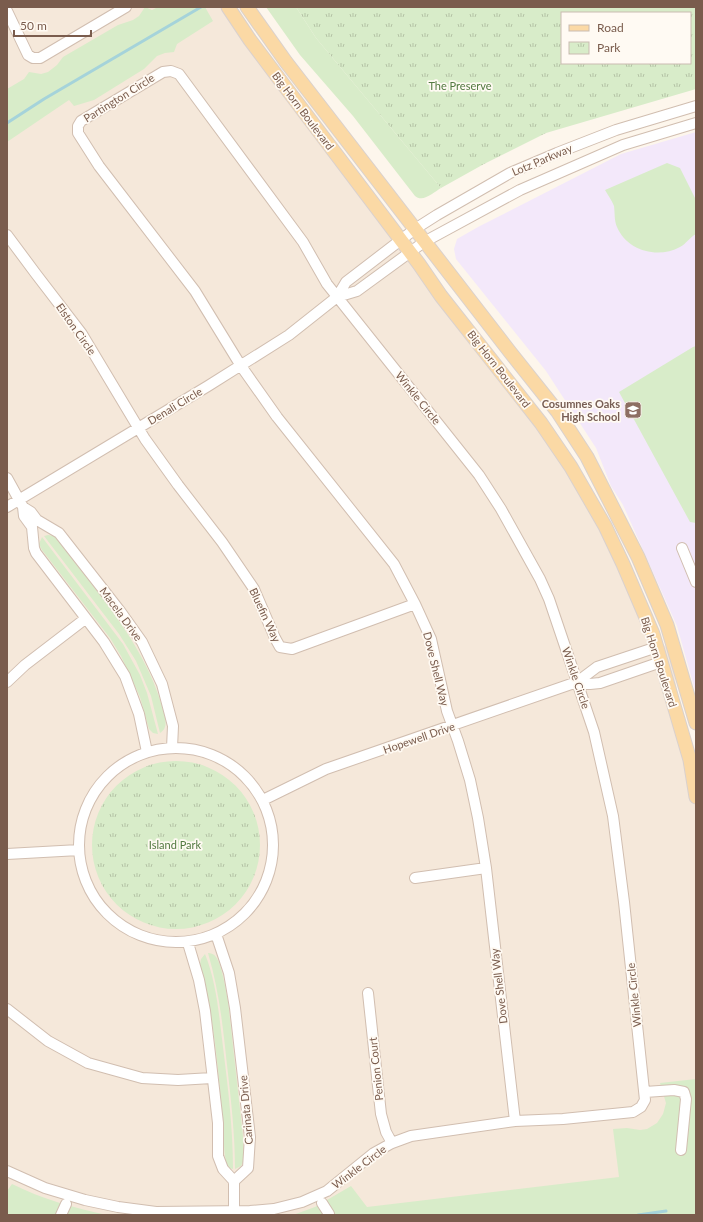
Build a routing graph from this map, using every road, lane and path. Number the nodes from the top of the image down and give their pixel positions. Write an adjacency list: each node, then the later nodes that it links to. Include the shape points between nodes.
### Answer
1 (126, 7): 4 (street, via 40,58 28,55)
2 (228, 7): 9 (main road, Big Horn Boulevard)
3 (247, 7): 7 (main road, Big Horn Boulevard, via 286,62)
4 (7, 11)
5 (696, 106): 7 (street, Lotz Parkway, via 616,130 510,173)
6 (696, 123): 10 (street, Lotz Parkway, via 593,157 520,190)
7 (415, 229): 9 (street, Lotz Parkway); 10 (main road, Big Horn Boulevard)
8 (7, 234): 14 (street, Elston Circle, via 82,334)
9 (400, 240): 11 (main road, Big Horn Boulevard); 12 (street, Denali Circle, via 346,282)
10 (424, 242): 11 (street, Lotz Parkway); 26 (main road, Big Horn Boulevard, via 557,411 587,457 638,557 667,625)
11 (409, 252): 12 (street, Denali Circle, via 357,291); 22 (main road, Big Horn Boulevard, via 541,423 571,467 605,526)
12 (337, 297): 13 (street, Denali Circle, via 289,335); 13 (street, Partington Circle, via 303,242 178,74 171,71 163,72 82,121 78,126 78,133 99,166 195,291); 25 (street, Winkle Circle, via 475,469 500,509 549,599)
13 (241, 366): 14 (street, Denali Circle); 20 (street, Dove Shell Way, via 394,564)
14 (138, 428): 16 (street, Denali Circle); 20 (street, Bluefin Way, via 254,589 280,647 292,649)
15 (7, 478): 16 (street)
16 (21, 503): 17 (street, Denali Circle); 21 (street, via 24,516 32,527 36,553); 28 (street, Macela Drive, via 36,520 59,533 142,642 162,684 173,726)
17 (7, 507)
18 (682, 548): 19 (street)
19 (696, 582)
20 (415, 604): 27 (street, Dove Shell Way, via 431,639)
21 (85, 619): 24 (street); 29 (street, via 104,642 125,676 139,714)
22 (657, 647): 23 (main road, Big Horn Boulevard); 25 (street, Hopewell Drive, via 597,667)
23 (661, 662): 25 (street, Hopewell Drive, via 600,683); 30 (main road, Big Horn Boulevard, via 690,760)
24 (7, 682)
25 (577, 682): 27 (street, Hopewell Drive); 41 (street, Winkle Circle, via 594,732 613,816)
26 (696, 723)
27 (452, 726): 31 (street, Hopewell Drive, via 326,769); 34 (street, Dove Shell Way, via 470,780)
28 (172, 748): 29 (street); 31 (street, via 198,751 228,764 246,779)
29 (147, 752): 32 (street, via 128,760 111,773 97,789 83,820)
30 (696, 793)
31 (262, 800): 36 (street, via 272,838 266,880 247,911)
32 (79, 850): 33 (street); 37 (street, via 82,870 89,889 100,906 114,920 132,932 154,939)
33 (7, 854)
34 (486, 868): 35 (street); 42 (street, Dove Shell Way)
35 (415, 878)
36 (216, 934): 37 (street); 46 (street, Carinata Drive, via 229,974 235,1008 250,1137 248,1168)
37 (188, 942): 40 (street, via 205,1011)
38 (368, 993): 43 (street, Penion Court, via 381,1114)
39 (7, 1008): 40 (street, via 48,1041 88,1063 142,1078)
40 (212, 1078): 46 (street, via 218,1123 218,1156 223,1169)
41 (645, 1092): 42 (street, Winkle Circle, via 646,1100 633,1112); 44 (street, via 674,1090 686,1095)
42 (515, 1121): 43 (street, Winkle Circle, via 411,1136)
43 (392, 1143): 49 (street, Winkle Circle, via 374,1153 327,1191 307,1200 274,1209)
44 (681, 1150)
45 (7, 1171): 49 (street, Winkle Circle, via 45,1188 118,1207 156,1212)
46 (234, 1181): 49 (street)
47 (322, 1202): 50 (street)
48 (66, 1204): 51 (street)
49 (234, 1213)
50 (329, 1214)
51 (61, 1215)

